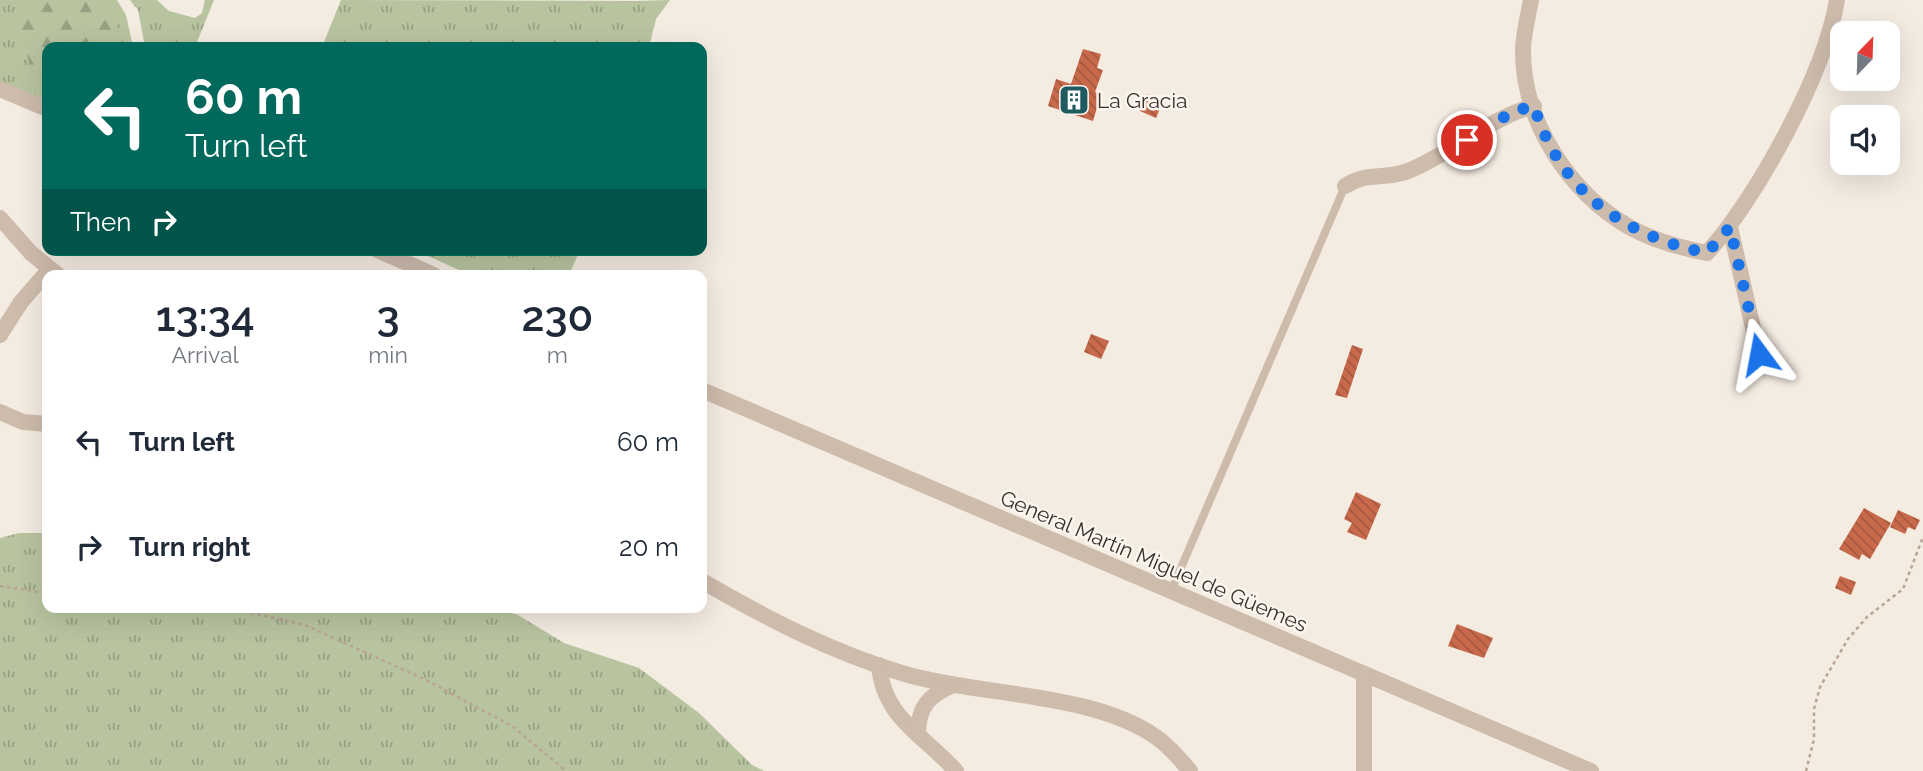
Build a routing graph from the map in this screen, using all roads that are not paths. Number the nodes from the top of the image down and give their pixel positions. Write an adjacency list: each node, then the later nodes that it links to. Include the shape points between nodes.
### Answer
1 (1531, 0): 4 (street, via 1523,49)
2 (1837, 0): 8 (street, via 1832,31 1811,82)
3 (0, 89): 5 (street)
4 (1534, 106): 6 (street, via 1514,111 1406,173 1358,178); 8 (street, via 1541,131 1574,185 1630,228 1674,246 1707,253)
5 (42, 107)
6 (1345, 186): 19 (lane)
7 (0, 218): 10 (street)
8 (1730, 227): 14 (street)
9 (391, 256): 11 (street)
10 (52, 270)
11 (423, 270)
12 (42, 283): 13 (street, via 21,302)
13 (0, 335)
14 (1759, 354)
15 (707, 392): 19 (street, General Martín Miguel de Güemes)
16 (0, 412): 17 (street, via 23,422)
17 (42, 424)
18 (707, 584): 20 (street, via 797,631)
19 (1171, 591): 21 (street, General Martín Miguel de Güemes)
20 (879, 665): 22 (street); 23 (street, via 880,686 888,702)
21 (1364, 674): 26 (street); 27 (street, General Martín Miguel de Güemes)
22 (953, 685): 23 (street, via 924,704); 25 (street, via 1118,718 1154,735)
23 (918, 734): 24 (street)
24 (956, 771)
25 (1190, 771)
26 (1364, 771)
27 (1591, 771)

